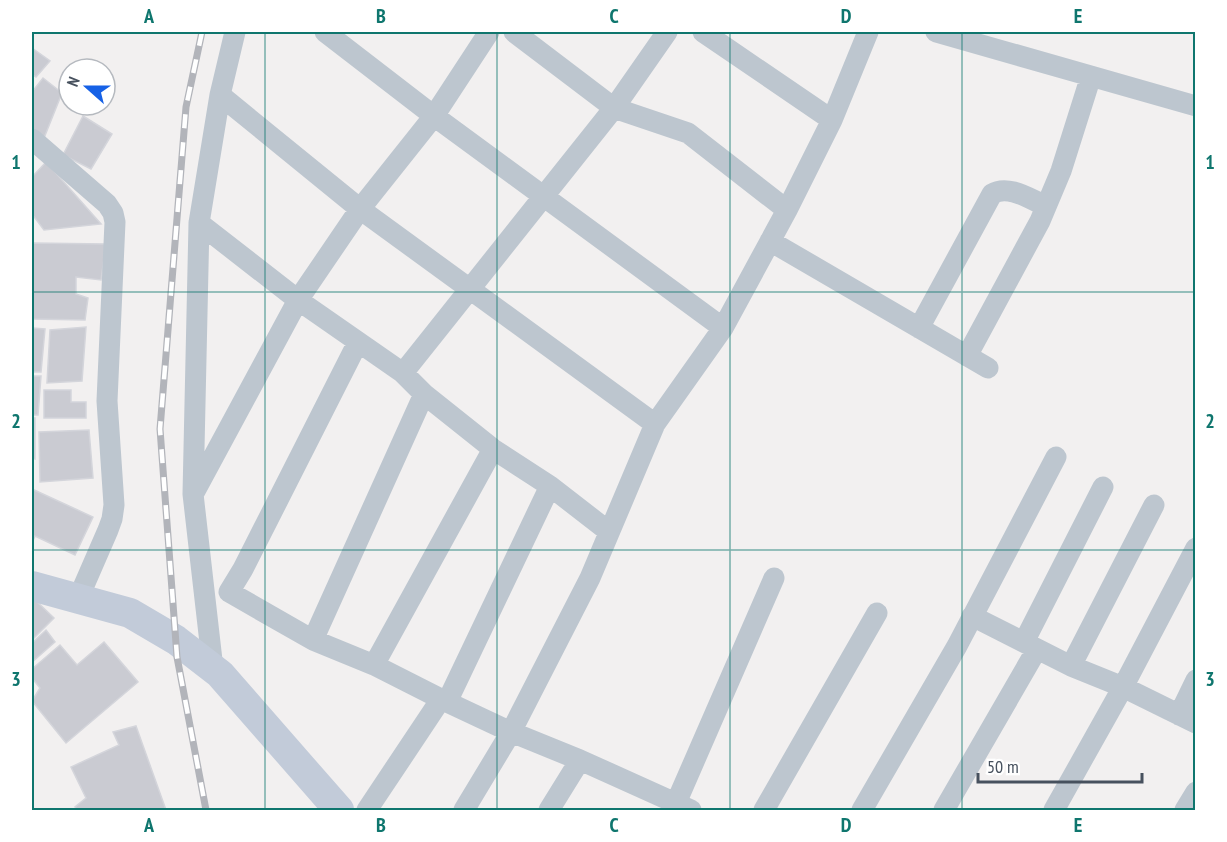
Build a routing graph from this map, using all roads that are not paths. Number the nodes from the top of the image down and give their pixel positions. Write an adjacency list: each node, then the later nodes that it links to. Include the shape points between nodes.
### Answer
1 (235, 32): 10 (street)
2 (325, 32): 13 (street)
3 (489, 32): 13 (street)
4 (514, 32): 12 (street)
5 (667, 32): 12 (street)
6 (868, 32): 14 (street)
7 (936, 32): 9 (street)
8 (716, 35): 14 (street)
9 (1091, 76): 11 (street); 17 (street)
10 (220, 95): 18 (street); 20 (street)
11 (1196, 106)
12 (614, 108): 16 (street); 19 (street, via 688,133)
13 (434, 116): 16 (street); 18 (street)
14 (832, 120): 19 (street)
15 (35, 149): 42 (street, via 107,204 115,222 107,401 114,505 110,525)
16 (543, 197): 22 (street); 24 (street)
17 (1046, 206): 25 (street, via 1008,190 999,189 992,194); 27 (street)
18 (360, 209): 22 (street); 23 (street)
19 (787, 210): 21 (street)
20 (199, 223): 23 (street); 36 (street)
21 (770, 242): 24 (street); 25 (street)
22 (469, 290): 29 (street); 31 (street)
23 (298, 300): 26 (street); 36 (street)
24 (723, 328): 31 (street)
25 (919, 328): 27 (street)
26 (358, 342): 29 (street); 45 (street, via 229,592)
27 (967, 356): 28 (street)
28 (988, 368)
29 (403, 373): 30 (street)
30 (424, 394): 32 (street); 45 (street)
31 (655, 424): 38 (street)
32 (493, 448): 34 (street); 47 (street)
33 (1056, 458): 44 (street)
34 (550, 486): 38 (street); 52 (street)
35 (1103, 487): 46 (street)
36 (193, 494): 49 (street)
37 (1154, 505): 48 (street)
38 (608, 531): 54 (street, via 590,578)
39 (1196, 548): 51 (street)
40 (774, 578): 57 (street)
41 (32, 586): 42 (street)
42 (78, 599): 49 (street, via 130,613 176,640)
43 (877, 613): 62 (street)
44 (972, 616): 46 (street); 63 (street)
45 (313, 640): 47 (street)
46 (1031, 646): 48 (street); 64 (street)
47 (374, 664): 52 (street)
48 (1071, 666): 51 (street)
49 (213, 669): 58 (street)
50 (1196, 680): 53 (street)
51 (1123, 687): 53 (street); 65 (street)
52 (444, 700): 54 (street); 59 (street)
53 (1187, 719)
54 (511, 732): 55 (street); 60 (street)
55 (580, 760): 57 (street); 61 (street)
56 (1196, 792): 66 (street)
57 (684, 807)
58 (339, 810)
59 (367, 810)
60 (464, 810)
61 (549, 810)
62 (764, 810)
63 (862, 810)
64 (944, 810)
65 (1054, 810)
66 (1185, 810)

